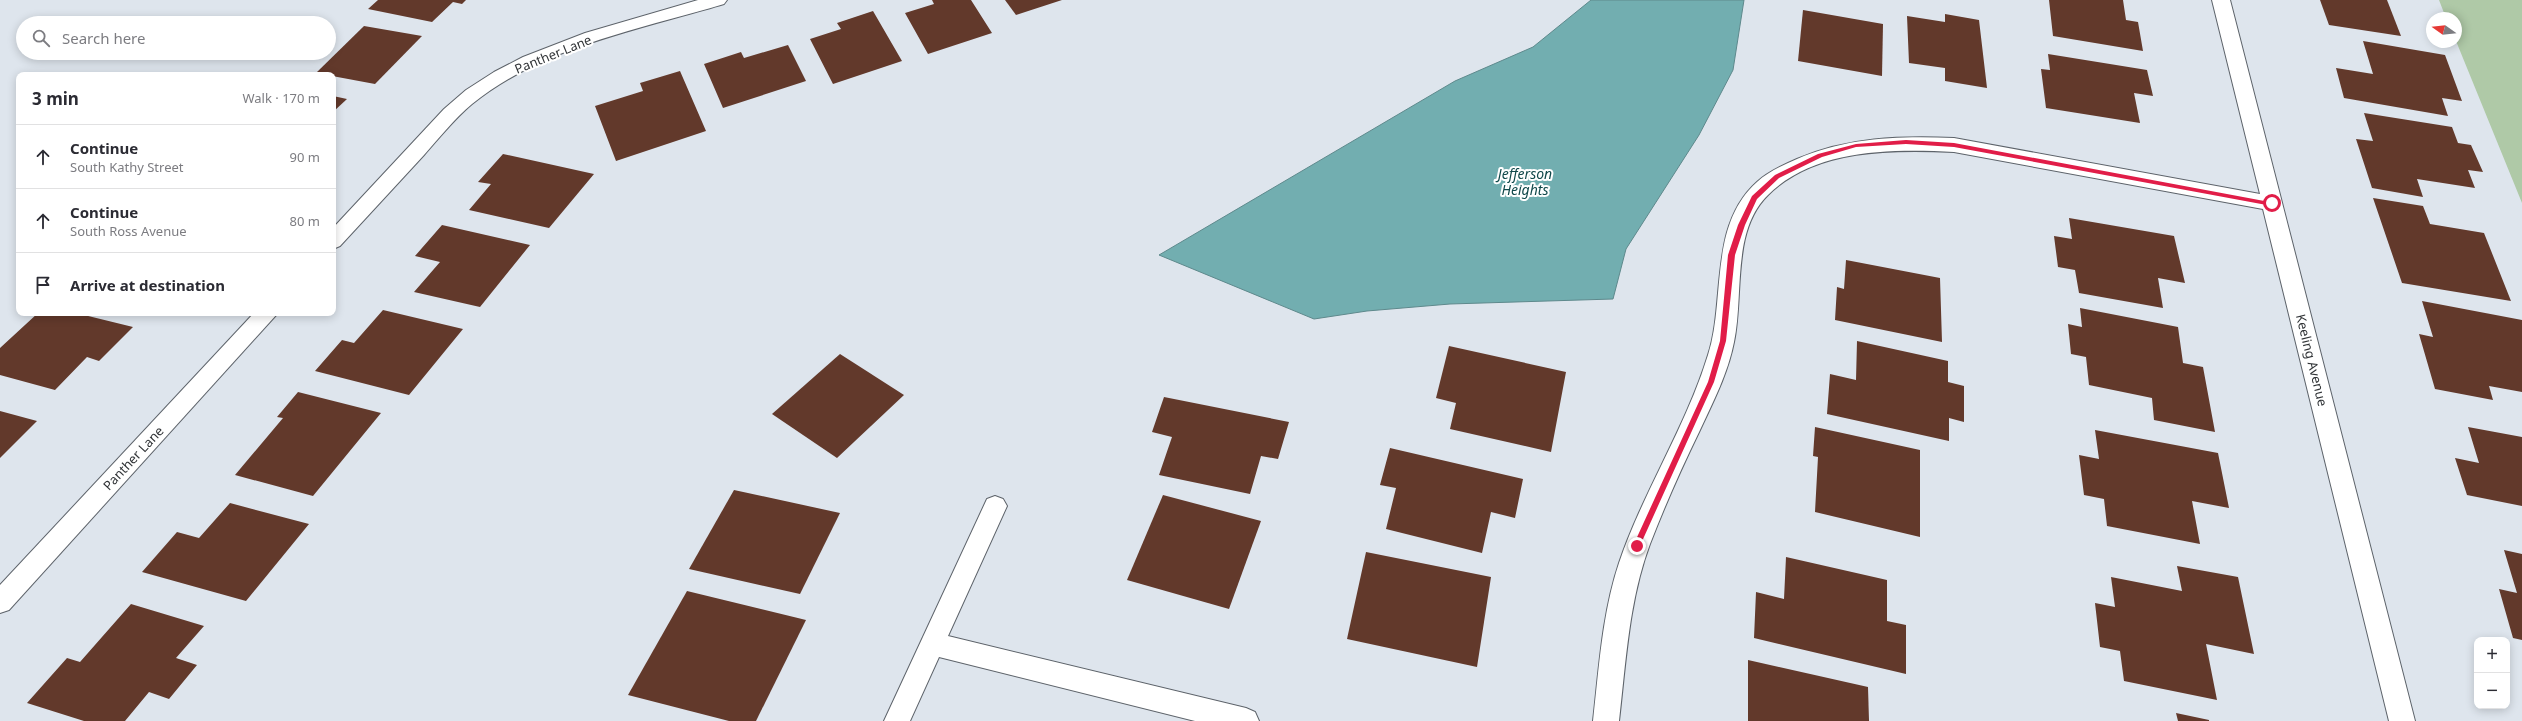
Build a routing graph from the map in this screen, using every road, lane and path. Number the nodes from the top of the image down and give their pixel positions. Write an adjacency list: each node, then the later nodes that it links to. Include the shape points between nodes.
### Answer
1 (718, 0): 4 (street, Panther Lane, via 566,46 501,76 472,95 447,117)
2 (2221, 0): 3 (street, Keeling Avenue)
3 (2272, 203): 11 (street, via 1954,145 1906,142 1856,146 1820,156 1777,176 1754,198 1742,225 1732,255 1723,341 1711,382 1637,546 1618,619); 12 (street, Keeling Avenue)
4 (336, 238)
5 (264, 316): 7 (street, Panther Lane)
6 (995, 506): 8 (street)
7 (0, 602)
8 (932, 644): 9 (street); 10 (street)
9 (896, 721)
10 (1246, 721)
11 (1606, 721)
12 (2402, 721)

